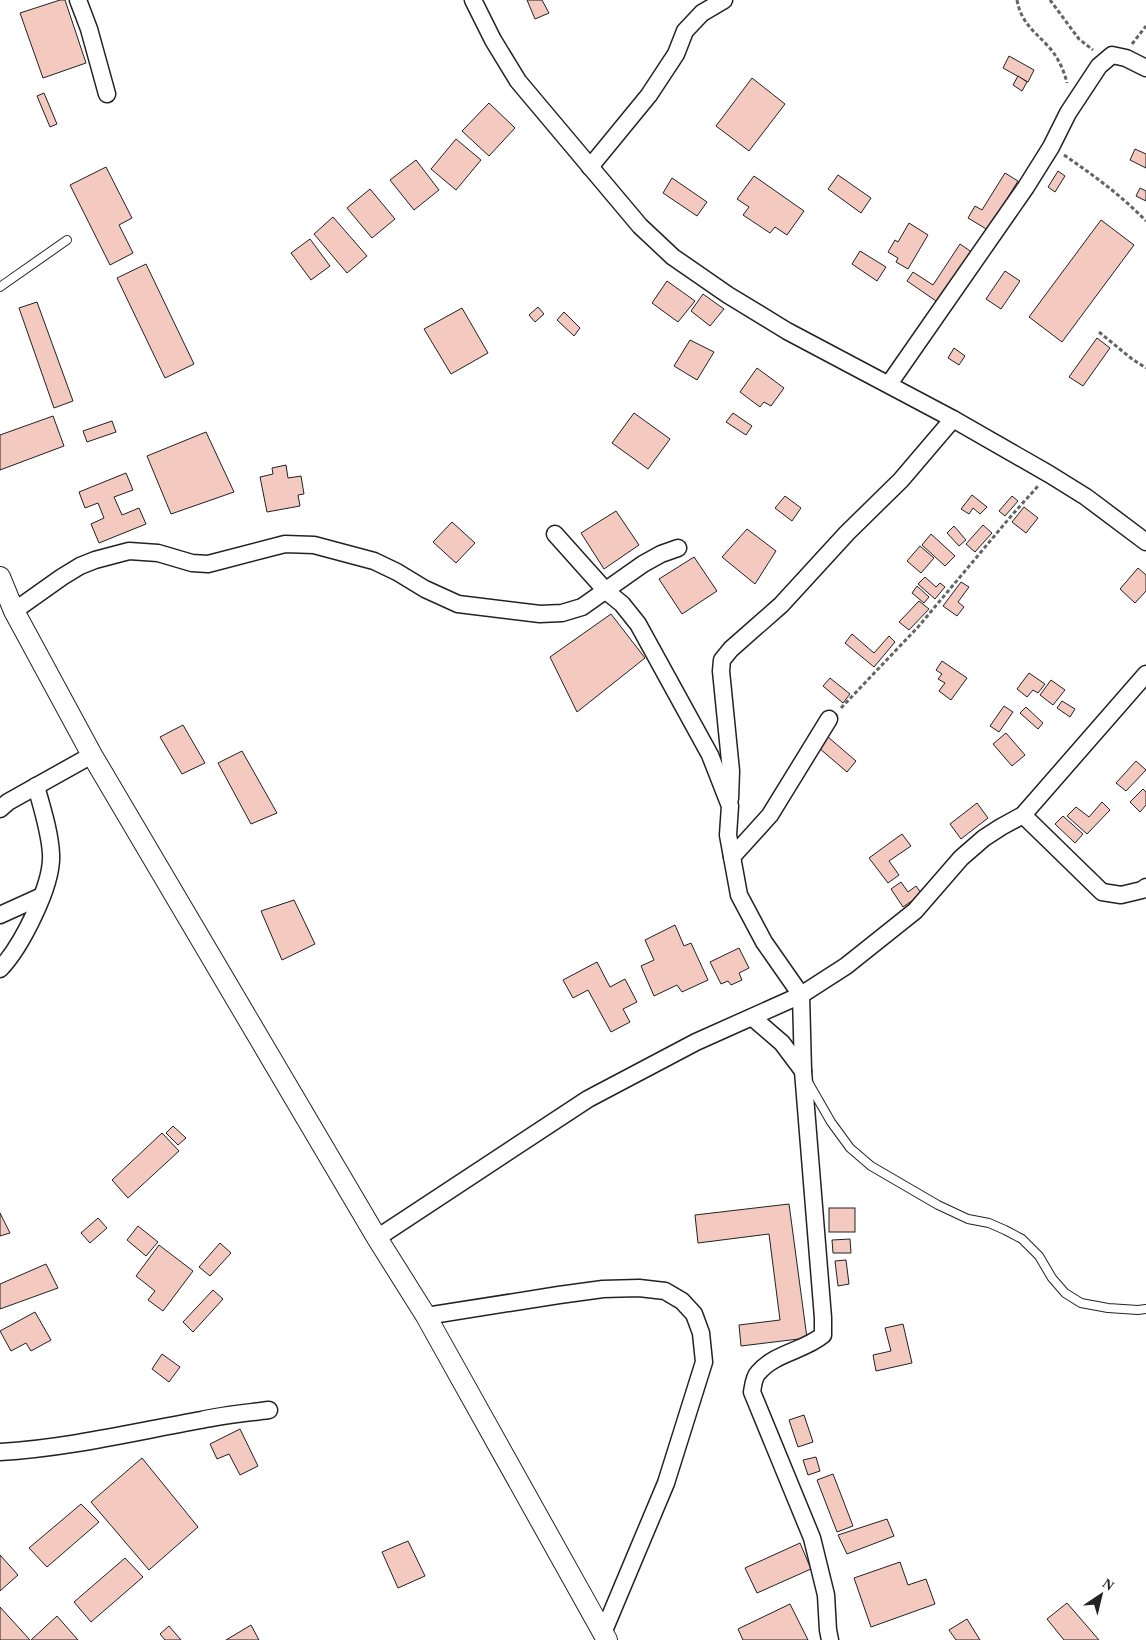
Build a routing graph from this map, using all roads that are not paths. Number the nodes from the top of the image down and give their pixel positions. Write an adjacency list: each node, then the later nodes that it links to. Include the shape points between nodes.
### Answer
1 (78, 0): 5 (street)
2 (473, 0): 6 (street, via 514,74)
3 (724, 0): 6 (street, via 702,14 685,32 676,54 649,95)
4 (1146, 68): 9 (street, via 1117,55 1112,55 1099,66 1026,187)
5 (106, 94)
6 (590, 167): 9 (street, via 640,226 673,257 787,331)
7 (67, 240): 8 (lane)
8 (0, 287)
9 (889, 384): 10 (street)
10 (954, 419): 12 (street, via 1086,497); 21 (street, via 901,480 781,605 722,660 731,771)
11 (555, 534): 15 (street)
12 (1146, 542)
13 (678, 548): 15 (street, via 643,564)
14 (0, 578): 16 (street)
15 (606, 591): 16 (street, via 582,607 562,613 540,614 458,604 374,561 314,545 285,544 208,564 158,553 129,551 80,566); 21 (street, via 638,624 710,755)
16 (14, 611): 19 (street)
17 (1146, 674): 23 (street)
18 (829, 719): 24 (street, via 770,815)
19 (92, 755): 20 (street); 32 (street)
20 (36, 786): 22 (street); 26 (street, via 51,855 48,881)
21 (730, 806): 24 (street, via 728,835)
22 (0, 809)
23 (1023, 815): 25 (street, via 1102,892 1121,895); 29 (street, via 984,838 961,858 915,911 846,966)
24 (732, 857): 29 (street, via 739,895 764,942)
25 (1146, 887)
26 (42, 896): 27 (street); 28 (street, via 11,957)
27 (0, 915)
28 (0, 969)
29 (801, 995): 30 (street); 31 (street)
30 (753, 1018): 31 (street, via 782,1043); 32 (street, via 696,1042 588,1098)
31 (803, 1071): 33 (lane, via 831,1122 850,1148 872,1166 938,1206 1022,1239 1039,1256 1065,1293 1082,1303 1108,1308); 38 (street, via 823,1335 815,1342 770,1362 756,1374 752,1392 812,1538 826,1595)
32 (377, 1238): 34 (street)
33 (1146, 1309)
34 (426, 1316): 37 (street); 37 (street, via 603,1289 639,1288 665,1291 682,1301 694,1314 701,1333 704,1362 666,1483)
35 (269, 1410): 36 (street, via 203,1419 78,1444)
36 (0, 1452)
37 (605, 1636)
38 (830, 1640)

